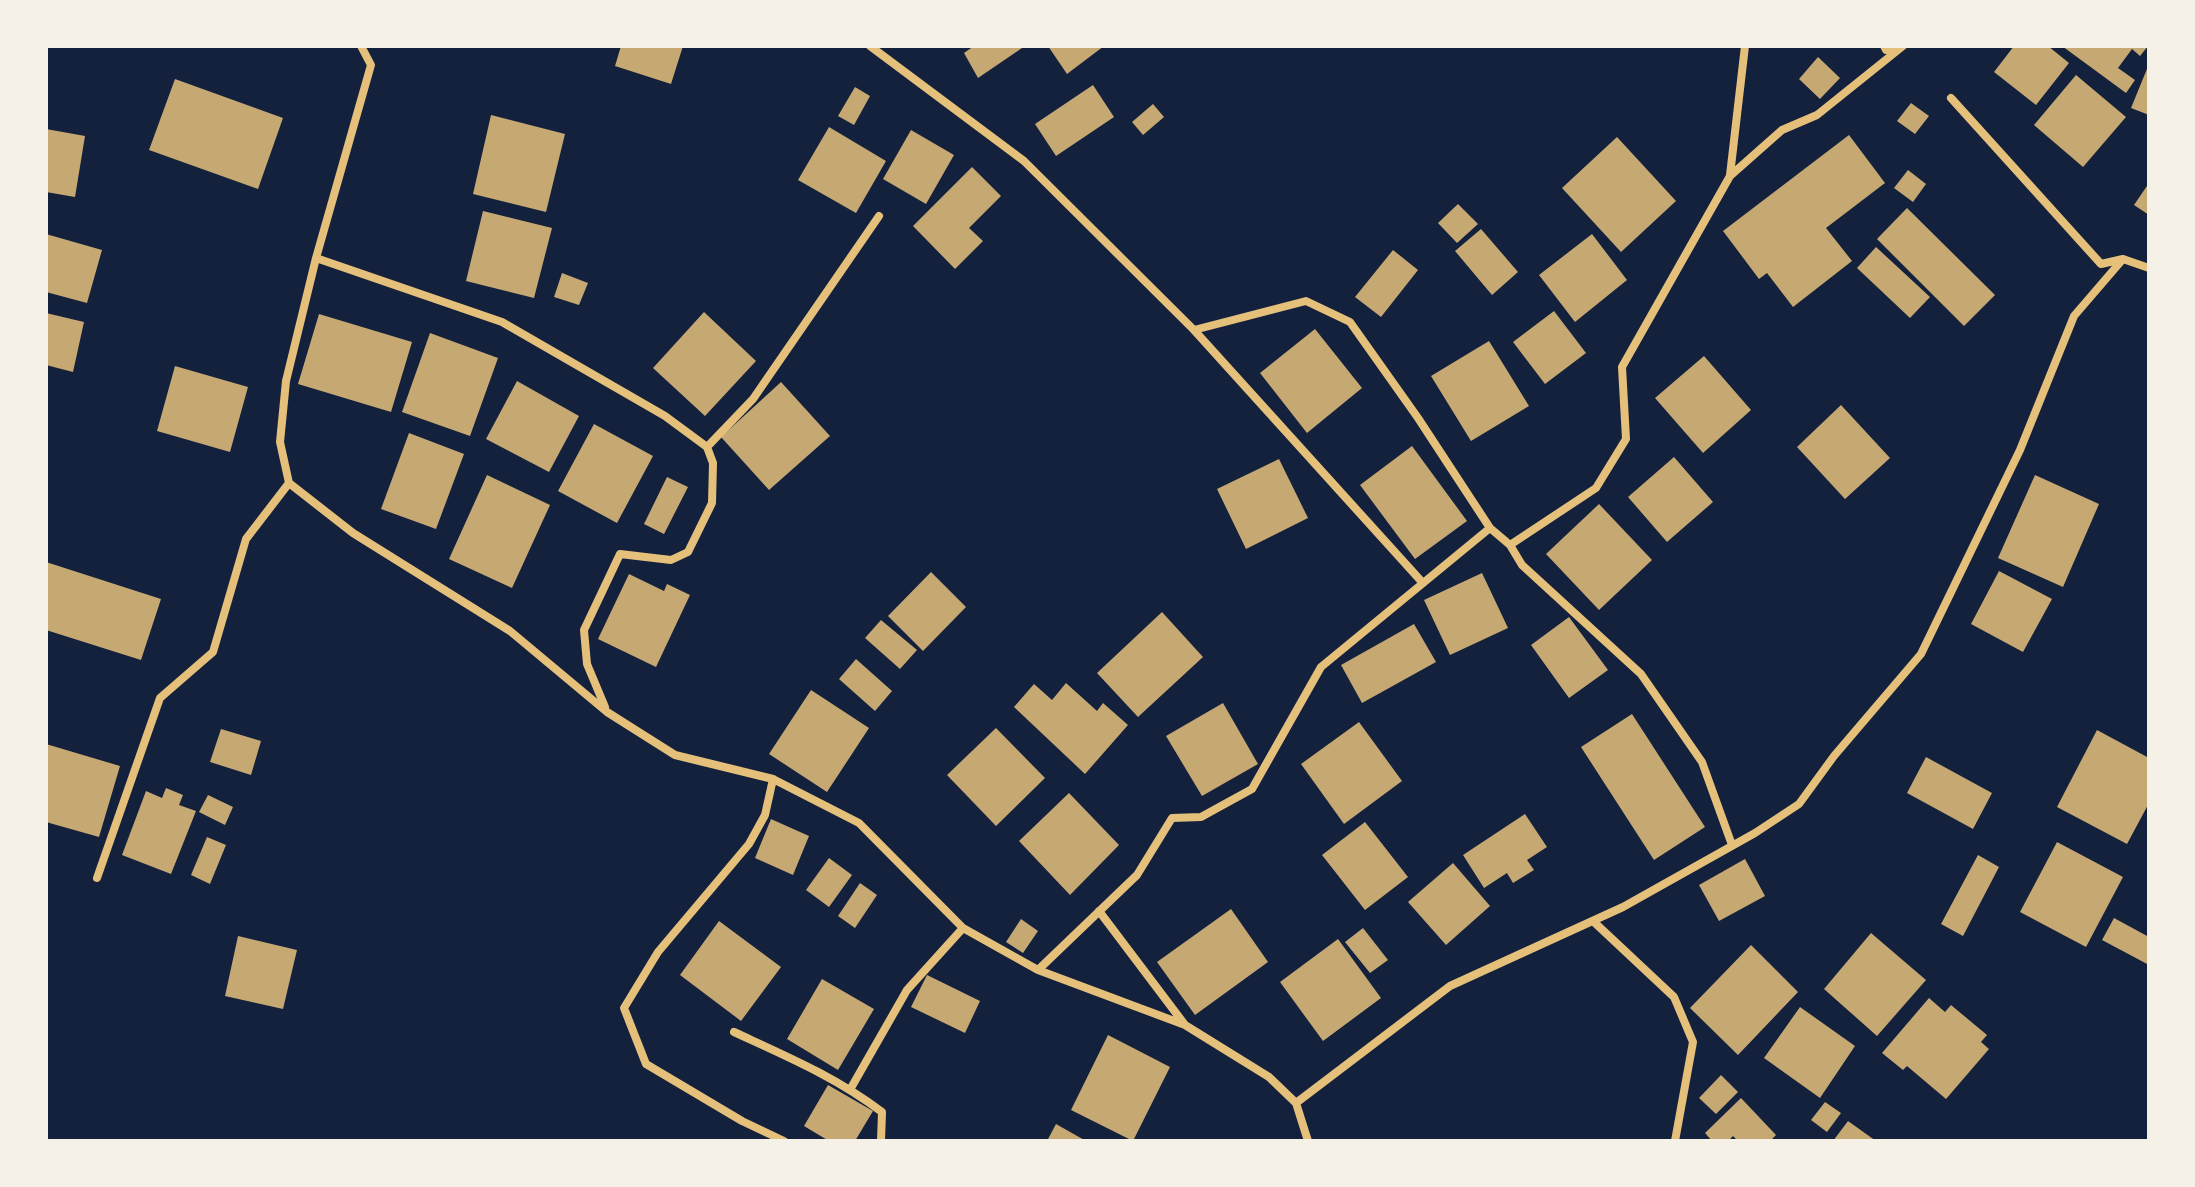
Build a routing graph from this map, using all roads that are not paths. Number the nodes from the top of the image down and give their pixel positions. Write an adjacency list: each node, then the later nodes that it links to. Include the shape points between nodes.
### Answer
1 (361, 46): 10 (street, via 371,65)
2 (870, 46): 13 (street, via 1024,161)
3 (1745, 46): 8 (street)
4 (1884, 46): 5 (street)
5 (1896, 46)
6 (1903, 46): 8 (street, via 1817,115 1782,130)
7 (1951, 98): 11 (street, via 2101,264)
8 (1730, 176): 17 (street, via 1622,367 1626,439 1596,488)
9 (879, 216): 14 (street, via 753,399)
10 (316, 258): 14 (street, via 502,322 665,416); 15 (street, via 286,381 280,442)
11 (2123, 259): 12 (street); 21 (street, via 2074,316 2020,450 1921,654 1799,804)
12 (2149, 268)
13 (1194, 330): 16 (street, via 1306,301 1350,322); 18 (street)
14 (707, 447): 19 (street, via 713,463 712,503 688,552 671,560 620,554 584,630 587,664)
15 (289, 483): 19 (street, via 353,533 510,631); 22 (street, via 246,539 213,652 160,698)
16 (1490, 528): 17 (street); 18 (street)
17 (1510, 545): 21 (street, via 1522,565 1641,674 1702,762)
18 (1422, 582): 23 (street, via 1321,667 1252,789 1201,817 1172,818 1137,875)
19 (607, 712): 20 (street, via 675,755)
20 (773, 779): 25 (street, via 859,823); 31 (street, via 765,815 749,844 658,952 624,1008 646,1064)
21 (1732, 845): 24 (street)
22 (97, 878)
23 (1099, 911): 26 (street); 27 (street)
24 (1594, 922): 30 (street, via 1450,986); 34 (street, via 1674,997 1693,1042)
25 (963, 928): 26 (street); 29 (street, via 907,990)
26 (1038, 970): 27 (street)
27 (1185, 1025): 30 (street, via 1269,1077)
28 (734, 1032): 29 (street)
29 (851, 1088): 32 (street, via 882,1112)
30 (1296, 1103): 33 (street)
31 (784, 1141)
32 (881, 1141)
33 (1308, 1141)
34 (1675, 1141)

